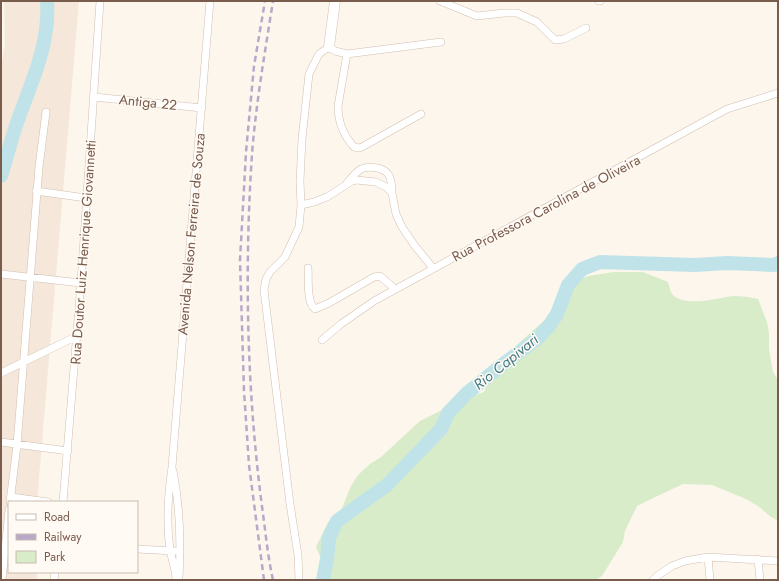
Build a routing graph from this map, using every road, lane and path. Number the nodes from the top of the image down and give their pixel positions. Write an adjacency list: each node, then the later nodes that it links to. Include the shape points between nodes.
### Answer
1 (100, 1): 10 (street, Rua Doutor Luiz Henrique Giovannetti)
2 (210, 1): 11 (street, Avenida Nelson Ferreira de Souza)
3 (335, 1): 7 (street)
4 (440, 1): 5 (street, via 477,16 517,13 537,22 555,40 564,39)
5 (586, 28)
6 (441, 42): 8 (street)
7 (329, 47): 8 (street); 18 (street, via 319,54 309,74 300,174)
8 (346, 54): 13 (street, via 338,114 339,122 354,147 359,148)
9 (778, 93): 20 (street, Rua Professora Carolina de Oliveira, via 727,109)
10 (94, 97): 11 (street, Antiga 22); 17 (street, Rua Doutor Luiz Henrique Giovannetti)
11 (202, 108): 32 (street, Avenida Nelson Ferreira de Souza)
12 (46, 112): 15 (street)
13 (421, 114)
14 (347, 183): 16 (street, via 356,180 376,182); 16 (street, via 360,169 378,168 388,172); 18 (street, via 327,197)
15 (36, 191): 17 (street); 22 (street)
16 (392, 193): 20 (street, via 396,214 402,227)
17 (86, 198): 23 (street, Rua Doutor Luiz Henrique Giovannetti)
18 (301, 205): 47 (street, via 299,227 290,250 268,275 264,290 298,555)
19 (308, 268): 24 (street, via 310,302 315,309 374,277 380,276)
20 (434, 268): 24 (street, Rua Professora Carolina de Oliveira)
21 (1, 274): 22 (street)
22 (30, 278): 23 (street); 27 (street)
23 (81, 283): 25 (street, Rua Doutor Luiz Henrique Giovannetti)
24 (395, 290): 26 (street, Rua Professora Carolina de Oliveira, via 374,301)
25 (77, 336): 27 (street); 31 (street, Rua Doutor Luiz Henrique Giovannetti)
26 (322, 340)
27 (23, 362): 28 (street); 30 (street)
28 (1, 373)
29 (1, 442): 30 (street)
30 (17, 445): 31 (street); 33 (street)
31 (68, 451): 35 (street, Rua Doutor Luiz Henrique Giovannetti)
32 (172, 467): 38 (street, Avenida Nelson Ferreira de Souza, via 168,524); 39 (street, Avenida Nelson Ferreira de Souza, via 178,499)
33 (10, 500): 34 (street)
34 (29, 501)
35 (63, 501)
36 (8, 521): 40 (street)
37 (138, 548): 38 (street)
38 (171, 550): 39 (street); 46 (street, Avenida Nelson Ferreira de Souza)
39 (181, 551): 46 (street, Avenida Nelson Ferreira de Souza)
40 (5, 553): 45 (street)
41 (708, 556): 42 (street); 44 (street, via 672,566); 48 (street)
42 (758, 559): 43 (street); 49 (street)
43 (778, 561)
44 (656, 579)
45 (2, 580)
46 (178, 580)
47 (299, 580)
48 (710, 580)
49 (760, 580)

